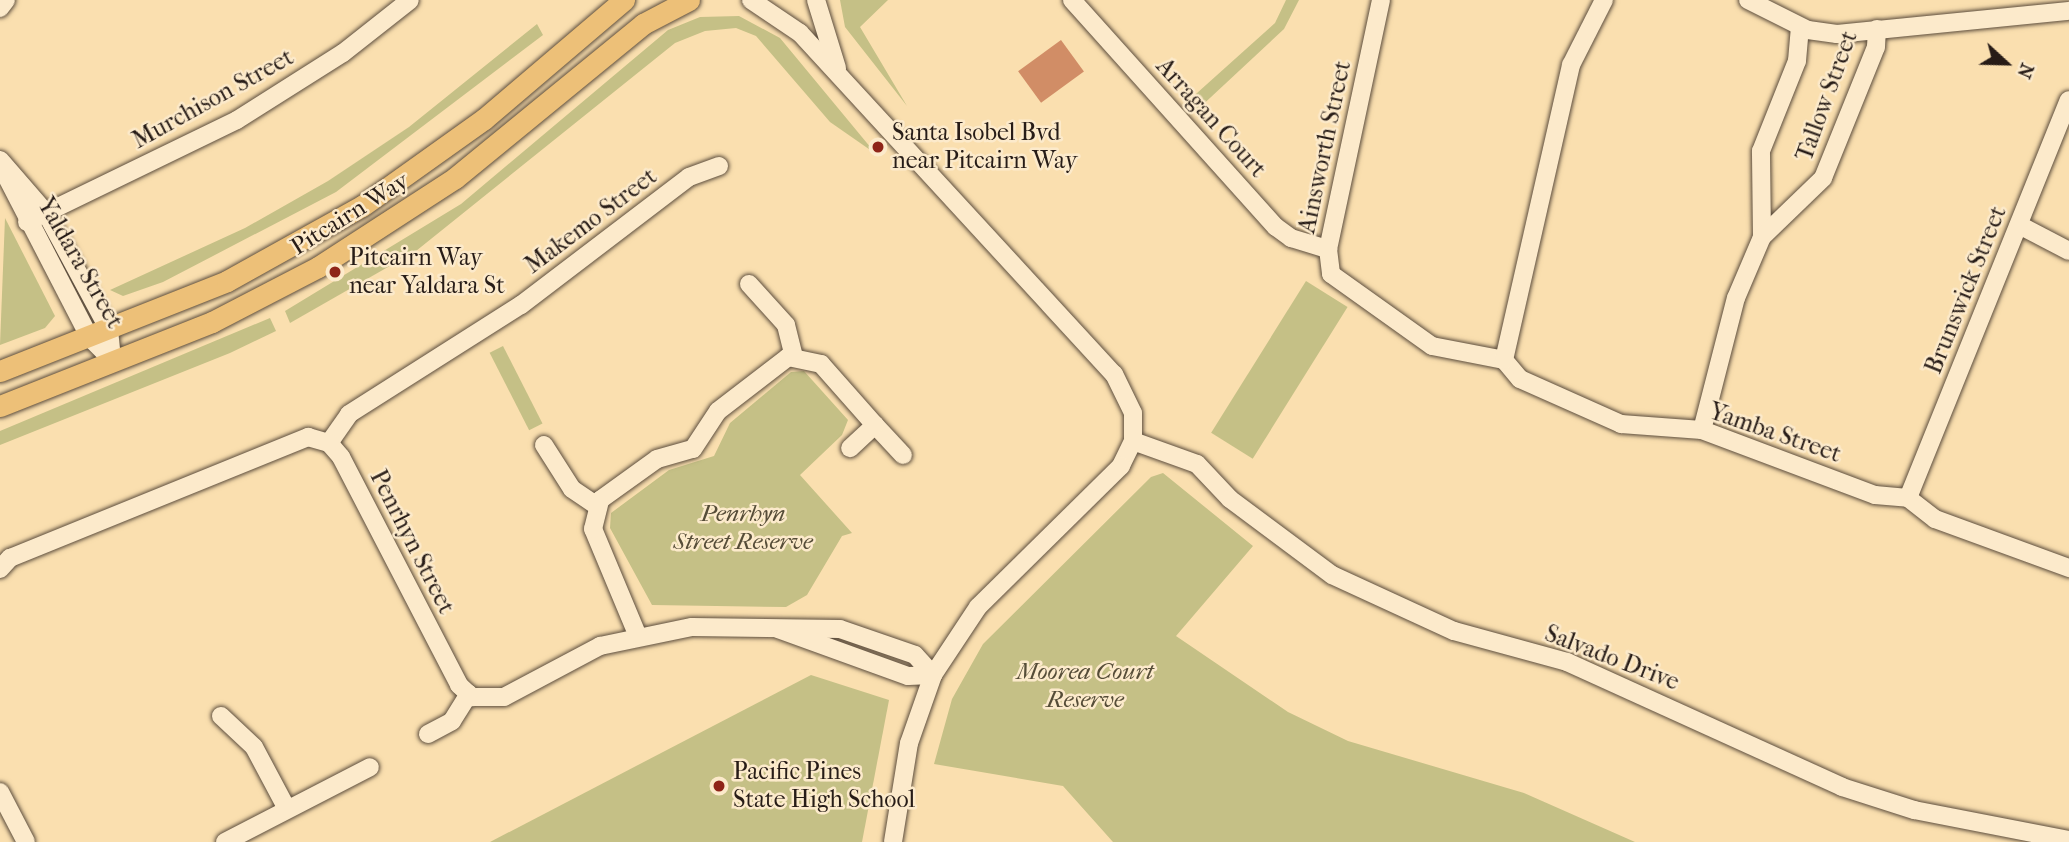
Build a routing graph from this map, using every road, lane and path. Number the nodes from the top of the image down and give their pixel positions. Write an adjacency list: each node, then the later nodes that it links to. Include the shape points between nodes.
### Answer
1 (6, 0): 11 (street)
2 (624, 0): 26 (main road, Pitcairn Way, via 484,120 362,206 226,281)
3 (689, 0): 28 (main road, Pitcairn Way, via 643,24 513,133 382,228 212,322)
4 (751, 0): 15 (street, via 800,33)
5 (816, 0): 15 (street)
6 (1072, 0): 23 (street, Arragan Court, via 1276,227 1291,238)
7 (1381, 0): 23 (street, Ainsworth Street)
8 (1604, 0): 29 (street, via 1571,65)
9 (1748, 0): 13 (street)
10 (404, 2): 19 (street, Murchison Street, via 237,120)
11 (0, 8)
12 (2069, 11): 14 (street)
13 (1800, 27): 14 (street, via 1837,34); 22 (street, Tallow Street, via 1797,61 1761,151)
14 (1877, 29): 22 (street, Tallow Street, via 1876,47 1823,178)
15 (841, 78): 34 (street, via 1114,374 1130,401)
16 (2069, 100): 21 (street, Brunswick Street)
17 (0, 162): 19 (street, Yaldara Street); 20 (street, Yaldara Street)
18 (719, 166): 35 (street, Makemo Street, via 689,177 521,305 349,414)
19 (47, 213): 20 (street, Murchison Street); 26 (street, Yaldara Street)
20 (27, 222): 26 (street, Yaldara Street)
21 (2019, 225): 24 (street); 39 (street, Brunswick Street)
22 (1762, 237): 33 (street, Tallow Street, via 1736,298)
23 (1328, 249): 29 (street, Ainsworth Street, via 1331,274 1340,283 1422,340)
24 (2069, 251)
25 (749, 284): 27 (street, via 786,325)
26 (100, 334): 28 (street, Yaldara Street); 30 (main road, Pitcairn Way)
27 (794, 356): 32 (street, via 821,364); 40 (street, via 719,411 700,444 657,459)
28 (112, 360): 31 (main road, Pitcairn Way)
29 (1504, 360): 33 (street, Yamba Street, via 1520,379 1620,424)
30 (0, 371)
31 (0, 406)
32 (875, 425): 37 (street); 38 (street)
33 (1702, 430): 39 (street, Yamba Street, via 1875,495)
34 (1133, 441): 44 (street, via 1121,466 978,607); 51 (street, Salvado Drive, via 1198,464 1230,499 1332,575 1454,631 1567,662 1842,787 1914,810)
35 (329, 443): 42 (street, via 297,439 10,558); 45 (street, Penrhyn Street)
36 (544, 445): 40 (street, via 572,489)
37 (850, 448)
38 (903, 455)
39 (1908, 498): 41 (street, via 1935,519)
40 (596, 505): 43 (street, via 593,529)
41 (2069, 568)
42 (0, 569)
43 (637, 634): 44 (street, via 775,628 908,676); 45 (street, via 600,646 505,697)
44 (933, 676): 54 (street, via 909,743)
45 (469, 694): 47 (street, via 452,721)
46 (221, 716): 50 (street, via 254,747)
47 (428, 734)
48 (370, 767): 50 (street)
49 (0, 792): 52 (street)
50 (287, 810): 53 (street)
51 (2069, 839)
52 (26, 842)
53 (225, 842)
54 (893, 842)

